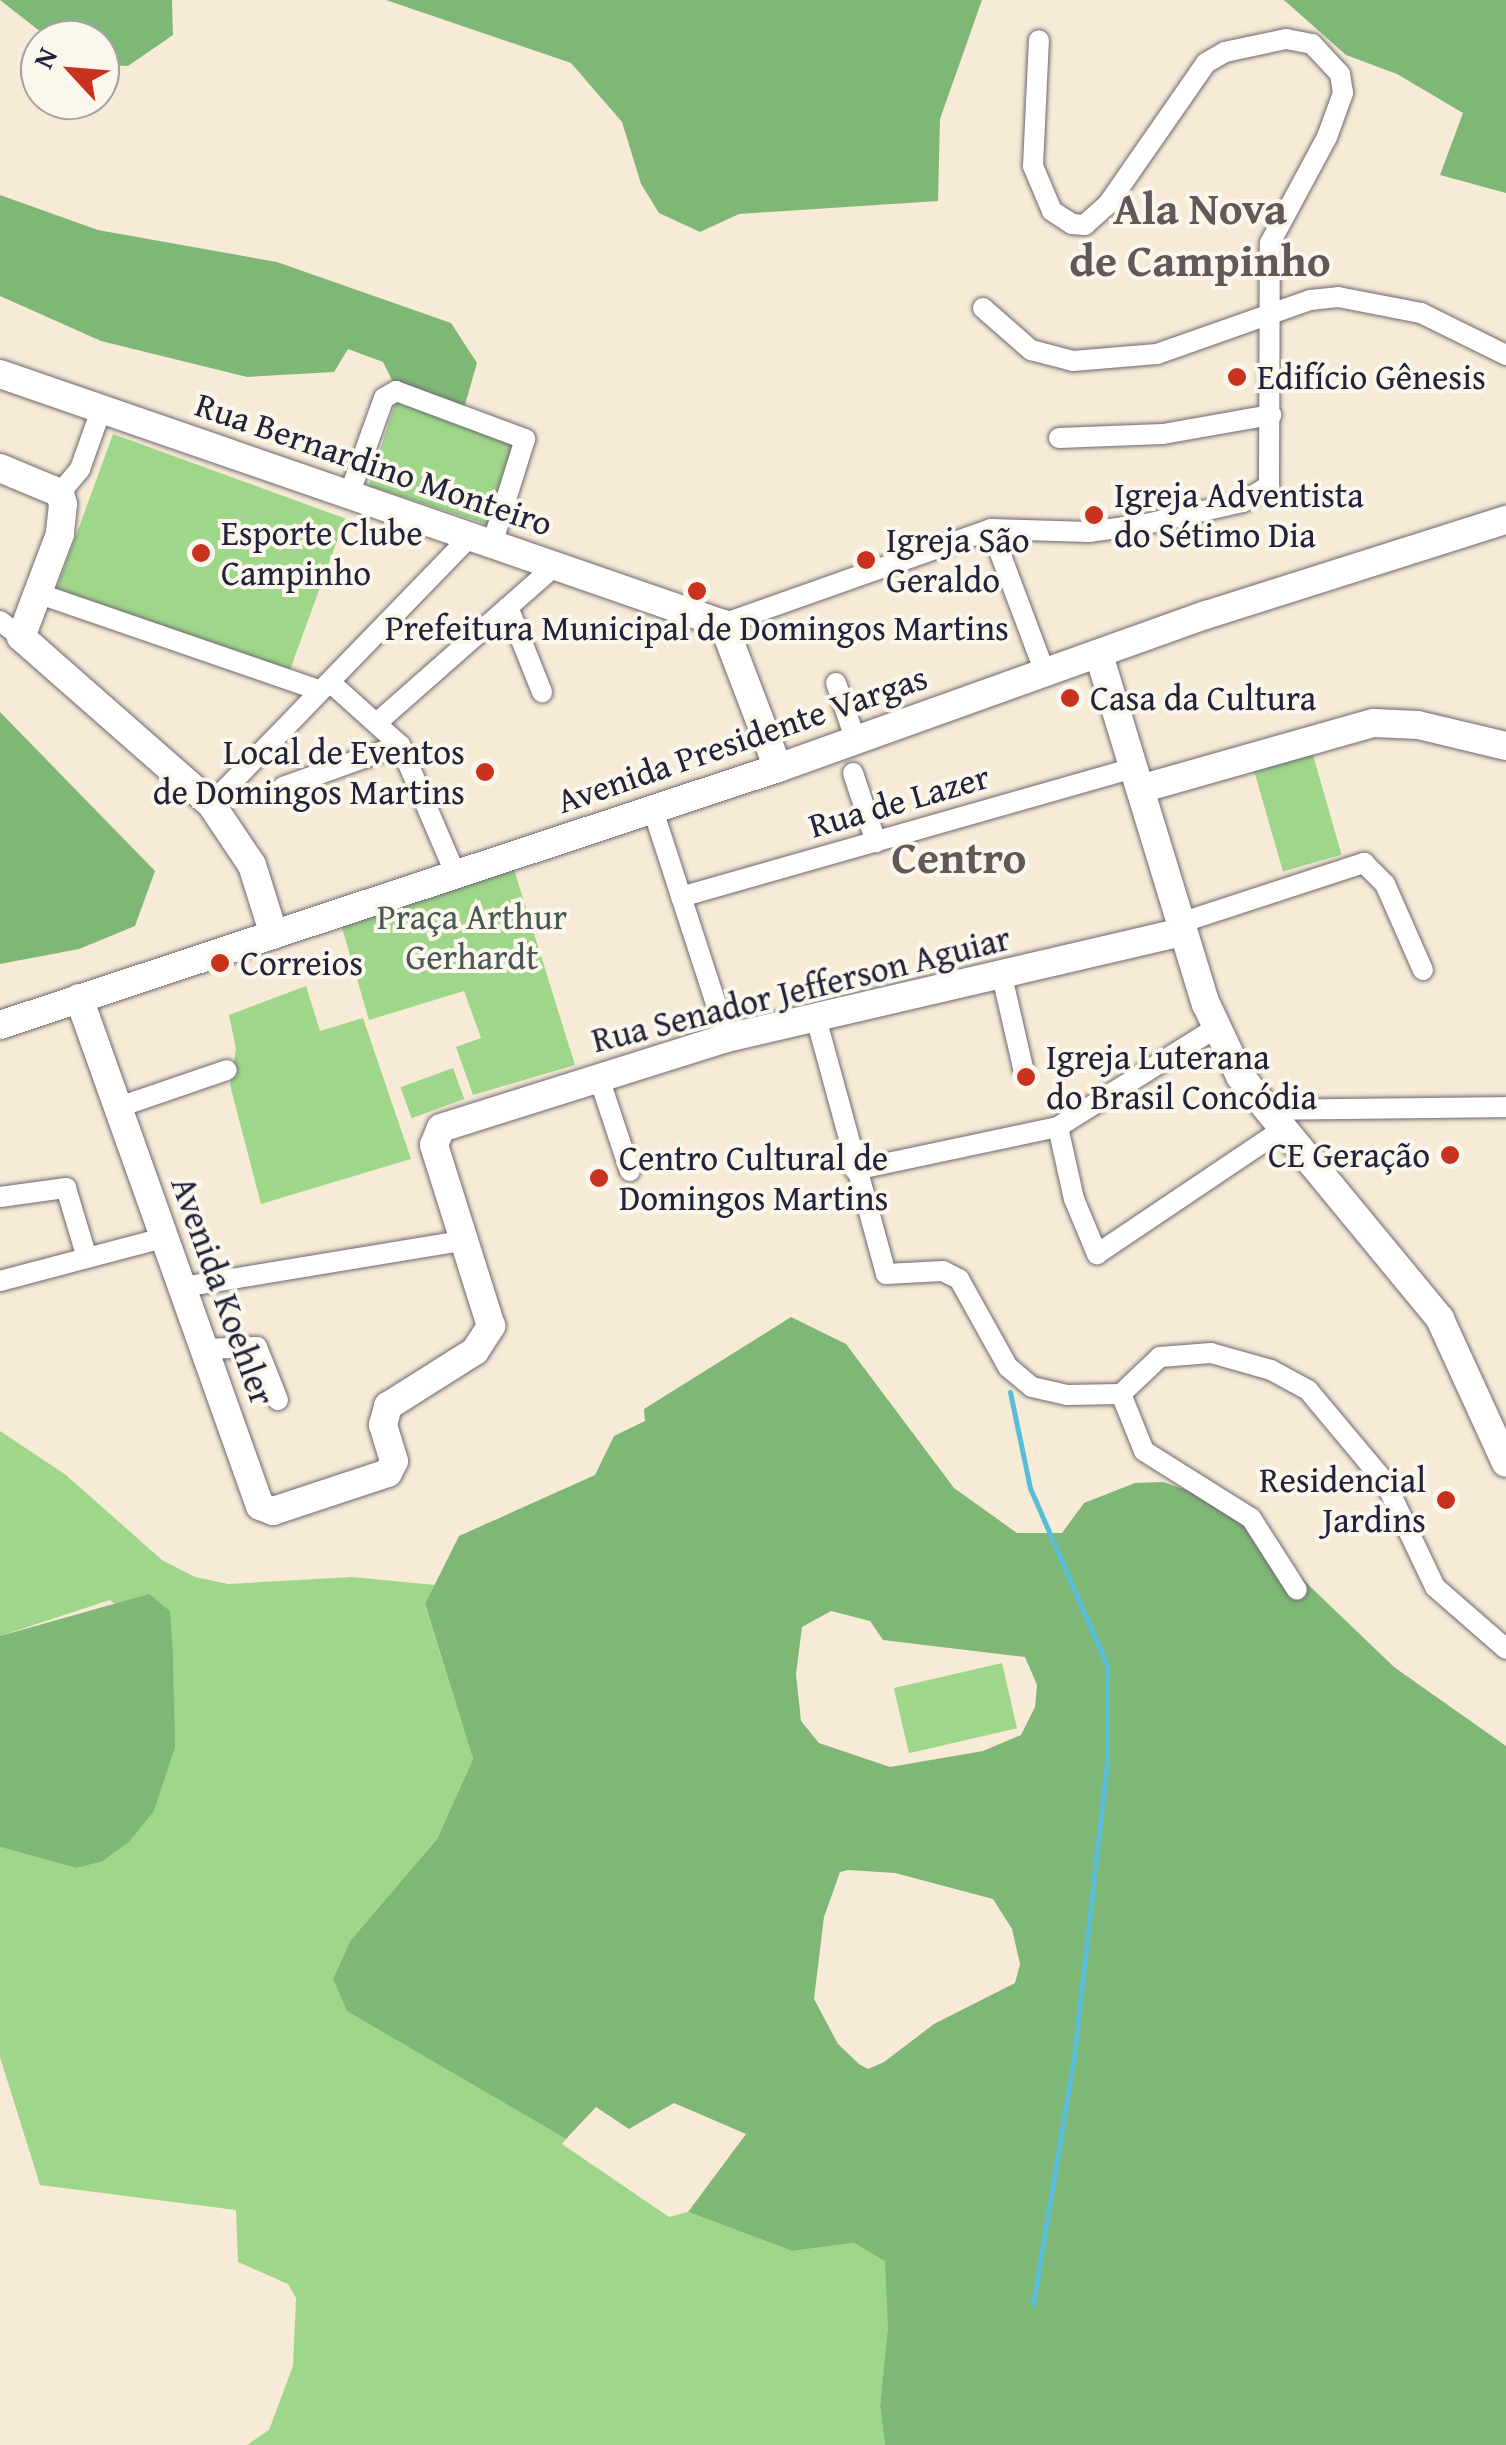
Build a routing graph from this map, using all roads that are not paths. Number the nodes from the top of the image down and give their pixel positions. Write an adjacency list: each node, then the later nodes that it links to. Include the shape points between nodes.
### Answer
1 (1039, 40): 3 (street, via 1033,166 1052,211 1085,225 1108,204 1206,63 1253,42 1286,39 1312,44 1329,59 1343,93 1318,157 1275,226)
2 (983, 308): 3 (street, via 1031,350 1073,361 1157,354)
3 (1268, 315): 4 (street, via 1310,300 1366,301 1421,313); 7 (street)
4 (1506, 354)
5 (0, 374): 6 (main road, Rua Bernardino Monteiro)
6 (101, 410): 10 (street, via 80,469); 11 (main road, Rua Bernardino Monteiro)
7 (1271, 416): 8 (street, via 1119,439); 13 (street, via 1270,479 1265,492 1243,502 1089,532)
8 (1059, 438)
9 (0, 468): 10 (main road)
10 (60, 493): 16 (main road, via 60,534)
11 (349, 496): 14 (main road, Rua Bernardino Monteiro); 14 (street, via 384,398 396,391 526,439)
12 (1506, 520): 20 (main road, Avenida Presidente Vargas)
13 (991, 529): 18 (street); 21 (street)
14 (481, 540): 15 (main road, Rua Bernardino Monteiro); 23 (street)
15 (556, 565): 17 (street); 18 (main road, Rua Bernardino Monteiro)
16 (37, 593): 19 (main road); 23 (street)
17 (508, 607): 24 (street); 25 (street)
18 (723, 624): 29 (main road)
19 (10, 629): 33 (main road)
20 (1099, 655): 21 (main road, Avenida Presidente Vargas); 31 (main road)
21 (1046, 675): 26 (main road, Avenida Presidente Vargas)
22 (836, 683): 26 (street)
23 (326, 686): 25 (street); 33 (street)
24 (542, 692)
25 (378, 721): 27 (street)
26 (856, 741): 29 (main road, Avenida Presidente Vargas)
27 (400, 745): 32 (street); 36 (street)
28 (1506, 746): 31 (main road, via 1418,725 1374,723)
29 (778, 768): 34 (main road, Avenida Presidente Vargas)
30 (853, 774): 35 (street)
31 (1138, 778): 35 (street, Rua de Lazer); 38 (main road)
32 (283, 787)
33 (211, 804): 39 (main road, via 252,865)
34 (652, 810): 36 (main road, Avenida Presidente Vargas); 37 (street)
35 (876, 842): 37 (street, Rua de Lazer)
36 (456, 875): 39 (main road, Avenida Presidente Vargas)
37 (681, 897): 46 (street)
38 (1181, 927): 40 (street, via 1364,863 1384,884); 41 (main road, Rua Senador Jefferson Aguiar); 45 (main road)
39 (274, 936): 42 (main road, Avenida Presidente Vargas)
40 (1423, 970)
41 (1002, 976): 43 (main road, Rua Senador Jefferson Aguiar); 48 (street)
42 (79, 998): 44 (main road, Avenida Presidente Vargas); 51 (main road, Avenida Koehler)
43 (816, 1018): 46 (main road, Rua Senador Jefferson Aguiar); 54 (street)
44 (0, 1025)
45 (1216, 1028): 52 (main road); 53 (street)
46 (727, 1038): 49 (main road, Rua Senador Jefferson Aguiar)
47 (227, 1070): 51 (street)
48 (1024, 1072)
49 (598, 1078): 55 (street); 58 (main road, Rua Senador Jefferson Aguiar, via 442,1128 434,1144)
50 (1506, 1107): 52 (street)
51 (116, 1108): 57 (main road, Avenida Koehler)
52 (1275, 1120): 53 (street, via 1097,1254 1074,1198); 65 (main road, via 1440,1319)
53 (1058, 1126): 54 (street)
54 (855, 1170): 63 (street, via 886,1274 943,1270 959,1278 1008,1367 1032,1387 1067,1395)
55 (630, 1171)
56 (0, 1197): 59 (street, via 66,1188)
57 (166, 1237): 59 (street); 61 (main road, Avenida Koehler)
58 (467, 1240): 61 (street); 62 (main road, Avenida Koehler, via 491,1326 475,1351 388,1406 383,1425 393,1467 364,1483 280,1511 260,1506)
59 (87, 1258): 60 (street)
60 (0, 1281)
61 (183, 1287): 62 (main road, Avenida Koehler)
62 (205, 1350): 64 (street, via 257,1347)
63 (1121, 1394): 66 (street, via 1144,1451 1251,1518); 67 (street, via 1160,1357 1210,1353 1271,1370 1308,1390 1385,1482 1435,1587)
64 (278, 1400)
65 (1506, 1463)
66 (1297, 1590)
67 (1506, 1649)

